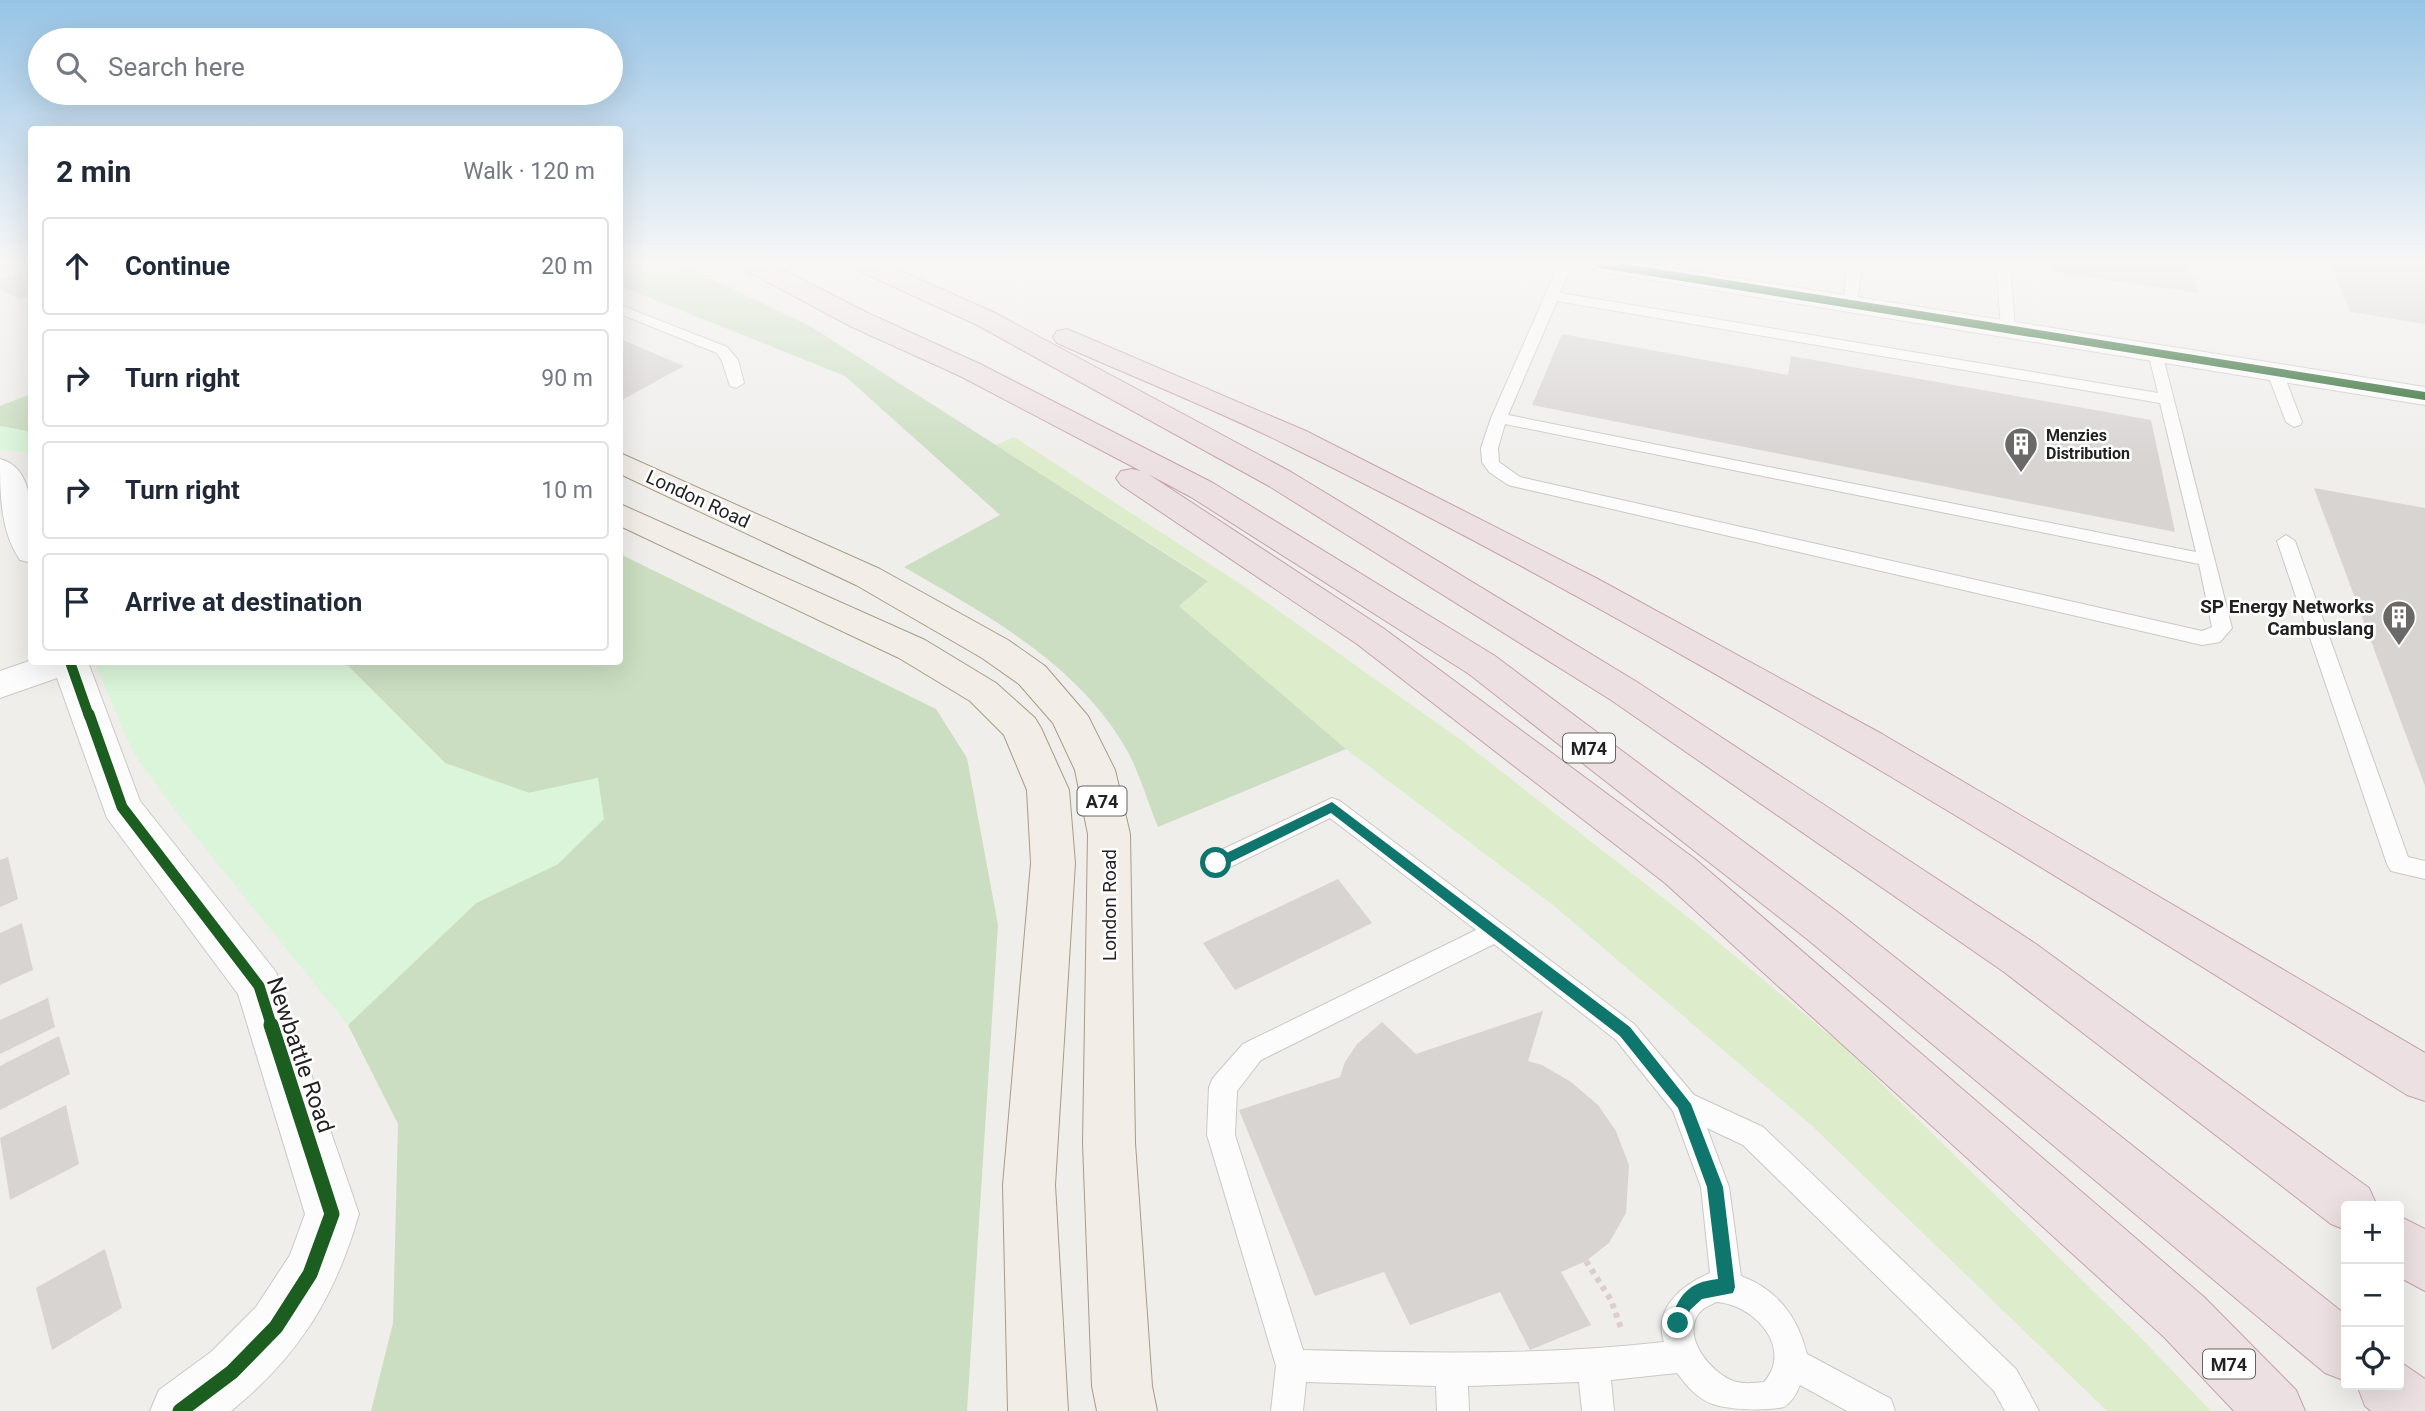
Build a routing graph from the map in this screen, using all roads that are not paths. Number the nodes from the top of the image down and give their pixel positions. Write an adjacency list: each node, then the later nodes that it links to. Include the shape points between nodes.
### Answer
1 (672, 330): 11 (lane, via 722,350)
2 (881, 330): 9 (highway, M74)
3 (1006, 330): 30 (highway, via 1280,478 1624,691 2020,958)
4 (1049, 330): 28 (highway, via 1293,436 1605,595 1889,755)
5 (1537, 330): 14 (lane)
6 (1754, 330): 13 (lane)
7 (2019, 330): 8 (street)
8 (2157, 352): 10 (street); 13 (lane)
9 (970, 370): 34 (highway, M74, via 1202,491 1482,665 1823,926); 50 (highway, M74, via 1370,636 1680,871 2184,1317)
10 (2274, 370): 12 (street); 15 (lane)
11 (736, 383)
12 (2425, 396)
13 (2168, 399): 21 (lane)
14 (1499, 418): 21 (lane); 21 (lane, via 1487,451 1489,461 1514,481 2202,638 2213,637 2222,628)
15 (2294, 422)
16 (623, 463): 44 (main road, London Road / A74, via 867,577 983,642 1031,675 1069,716 1095,770 1109,834 1109,1143)
17 (0, 468): 19 (street)
18 (623, 515): 43 (main road, A74, via 912,649 983,692 1021,728 1048,790 1053,863 1029,1185)
19 (28, 540)
20 (2286, 541): 26 (lane, via 2399,864)
21 (2207, 560)
22 (55, 665): 24 (street)
23 (71, 665): 42 (street, Newbattle Road, via 122,807 259,985 332,1214 324,1245 290,1310 233,1373)
24 (0, 685)
25 (1216, 863): 27 (lane, via 1332,807)
26 (2425, 870)
27 (1496, 932): 29 (lane, via 1625,1032); 37 (lane, via 1252,1052 1223,1087 1222,1135)
28 (2425, 1079)
29 (1684, 1104): 33 (lane, via 1715,1187); 49 (lane, via 1753,1136 2005,1380)
30 (2343, 1201)
31 (2404, 1247): 32 (highway)
32 (2425, 1262)
33 (1727, 1287): 35 (lane, via 1697,1293 1683,1306 1678,1335); 36 (lane, via 1746,1293 1776,1317 1790,1343)
34 (2341, 1348)
35 (1684, 1356): 38 (lane); 41 (lane, via 1692,1370)
36 (1792, 1363): 41 (lane, via 1786,1383 1774,1396); 48 (lane)
37 (1292, 1366): 39 (lane); 45 (lane)
38 (1594, 1366): 39 (lane); 47 (lane)
39 (1452, 1370): 46 (lane)
40 (2392, 1390): 51 (highway)
41 (1730, 1404)
42 (180, 1411)
43 (1038, 1411)
44 (1127, 1411)
45 (1287, 1411)
46 (1453, 1411)
47 (1598, 1411)
48 (1879, 1411)
49 (2023, 1411)
50 (2275, 1411)
51 (2418, 1411)

